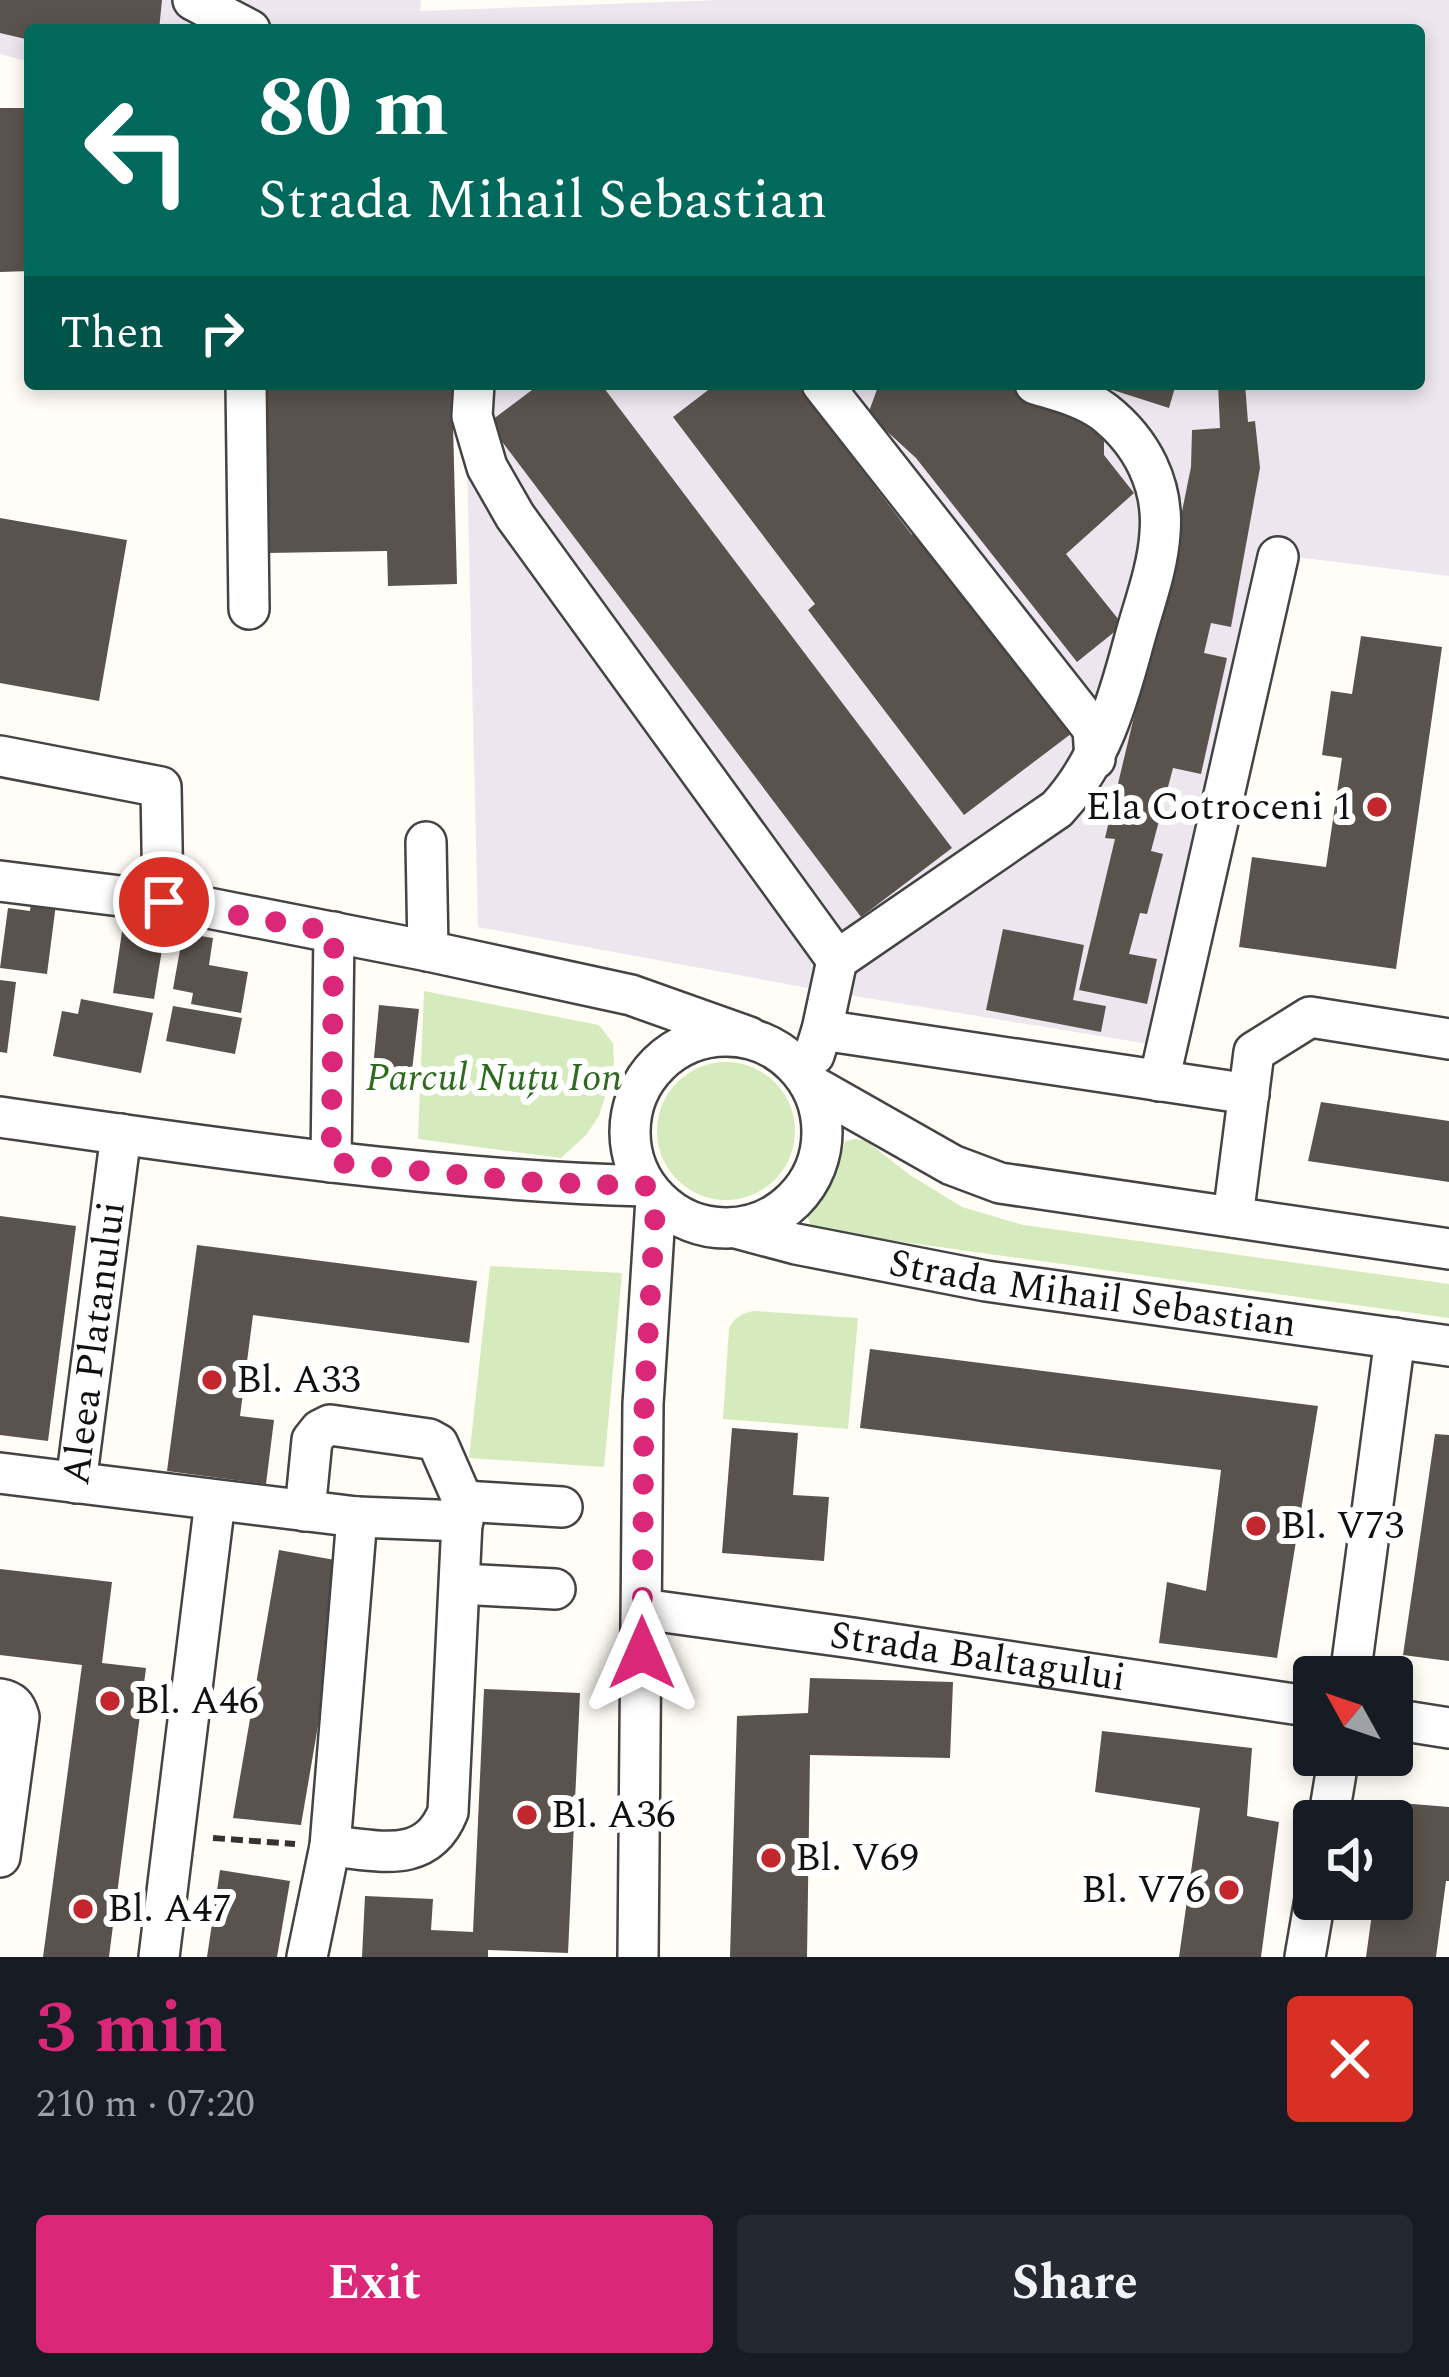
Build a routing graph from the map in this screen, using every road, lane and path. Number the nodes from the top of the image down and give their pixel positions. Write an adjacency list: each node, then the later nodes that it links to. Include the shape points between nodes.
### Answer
1 (193, 0): 2 (street)
2 (239, 24)
3 (245, 390): 8 (street)
4 (474, 390): 16 (street, via 472,416 487,467 515,516)
5 (827, 390): 10 (street, via 1093,729)
6 (1055, 390): 10 (street, via 1103,412 1133,442 1161,500 1160,538 1132,647)
7 (1278, 557): 21 (street)
8 (249, 609)
9 (0, 756): 13 (street, via 161,787)
10 (1094, 759): 16 (street, via 1058,809)
11 (426, 842): 15 (street)
12 (0, 881): 13 (street)
13 (164, 902): 14 (street)
14 (334, 932): 15 (street); 25 (street)
15 (428, 951): 18 (street, via 631,994)
16 (837, 960): 17 (street)
17 (822, 1030): 20 (street); 21 (street)
18 (749, 1037): 20 (street, via 786,1055); 26 (street, via 688,1042 641,1083 629,1143)
19 (1449, 1040): 22 (street, via 1310,1017 1254,1052)
20 (808, 1081): 27 (street, via 974,1175); 28 (street, via 821,1114 812,1176 767,1220)
21 (1159, 1081): 22 (street)
22 (1249, 1094): 27 (street)
23 (0, 1118): 24 (street)
24 (121, 1134): 25 (street); 34 (street, Aleea Platanului)
25 (331, 1162): 26 (street)
26 (651, 1193): 28 (street, via 679,1217); 30 (street)
27 (1233, 1217): 29 (street)
28 (722, 1228): 30 (street, via 686,1235); 31 (street, Strada Mihail Sebastian, via 986,1281)
29 (1449, 1250)
30 (650, 1276): 42 (street)
31 (1395, 1338): 32 (street, Strada Mihail Sebastian); 43 (street)
32 (1449, 1346)
33 (0, 1473): 34 (street)
34 (76, 1484): 35 (street, Aleea Platanului)
35 (214, 1501): 37 (street, Aleea Platanului); 48 (street)
36 (562, 1507): 38 (street, Aleea Platanului)
37 (305, 1511): 38 (street, via 312,1440 330,1425 438,1444); 39 (street, Aleea Platanului)
38 (463, 1511): 39 (street, Aleea Platanului); 40 (street)
39 (357, 1517): 49 (street)
40 (460, 1584): 41 (street); 49 (street, via 441,1829 397,1852)
41 (555, 1589)
42 (642, 1609): 45 (street, Strada Baltagului); 54 (street)
43 (1353, 1656)
44 (0, 1700): 50 (street, via 20,1717)
45 (1293, 1704)
46 (1413, 1722): 47 (street)
47 (1449, 1728)
48 (173, 1835): 49 (path); 52 (street)
49 (330, 1846): 53 (street)
50 (0, 1857)
51 (1311, 1920): 55 (street)
52 (158, 1957)
53 (307, 1957)
54 (638, 1957)
55 (1305, 1957)

